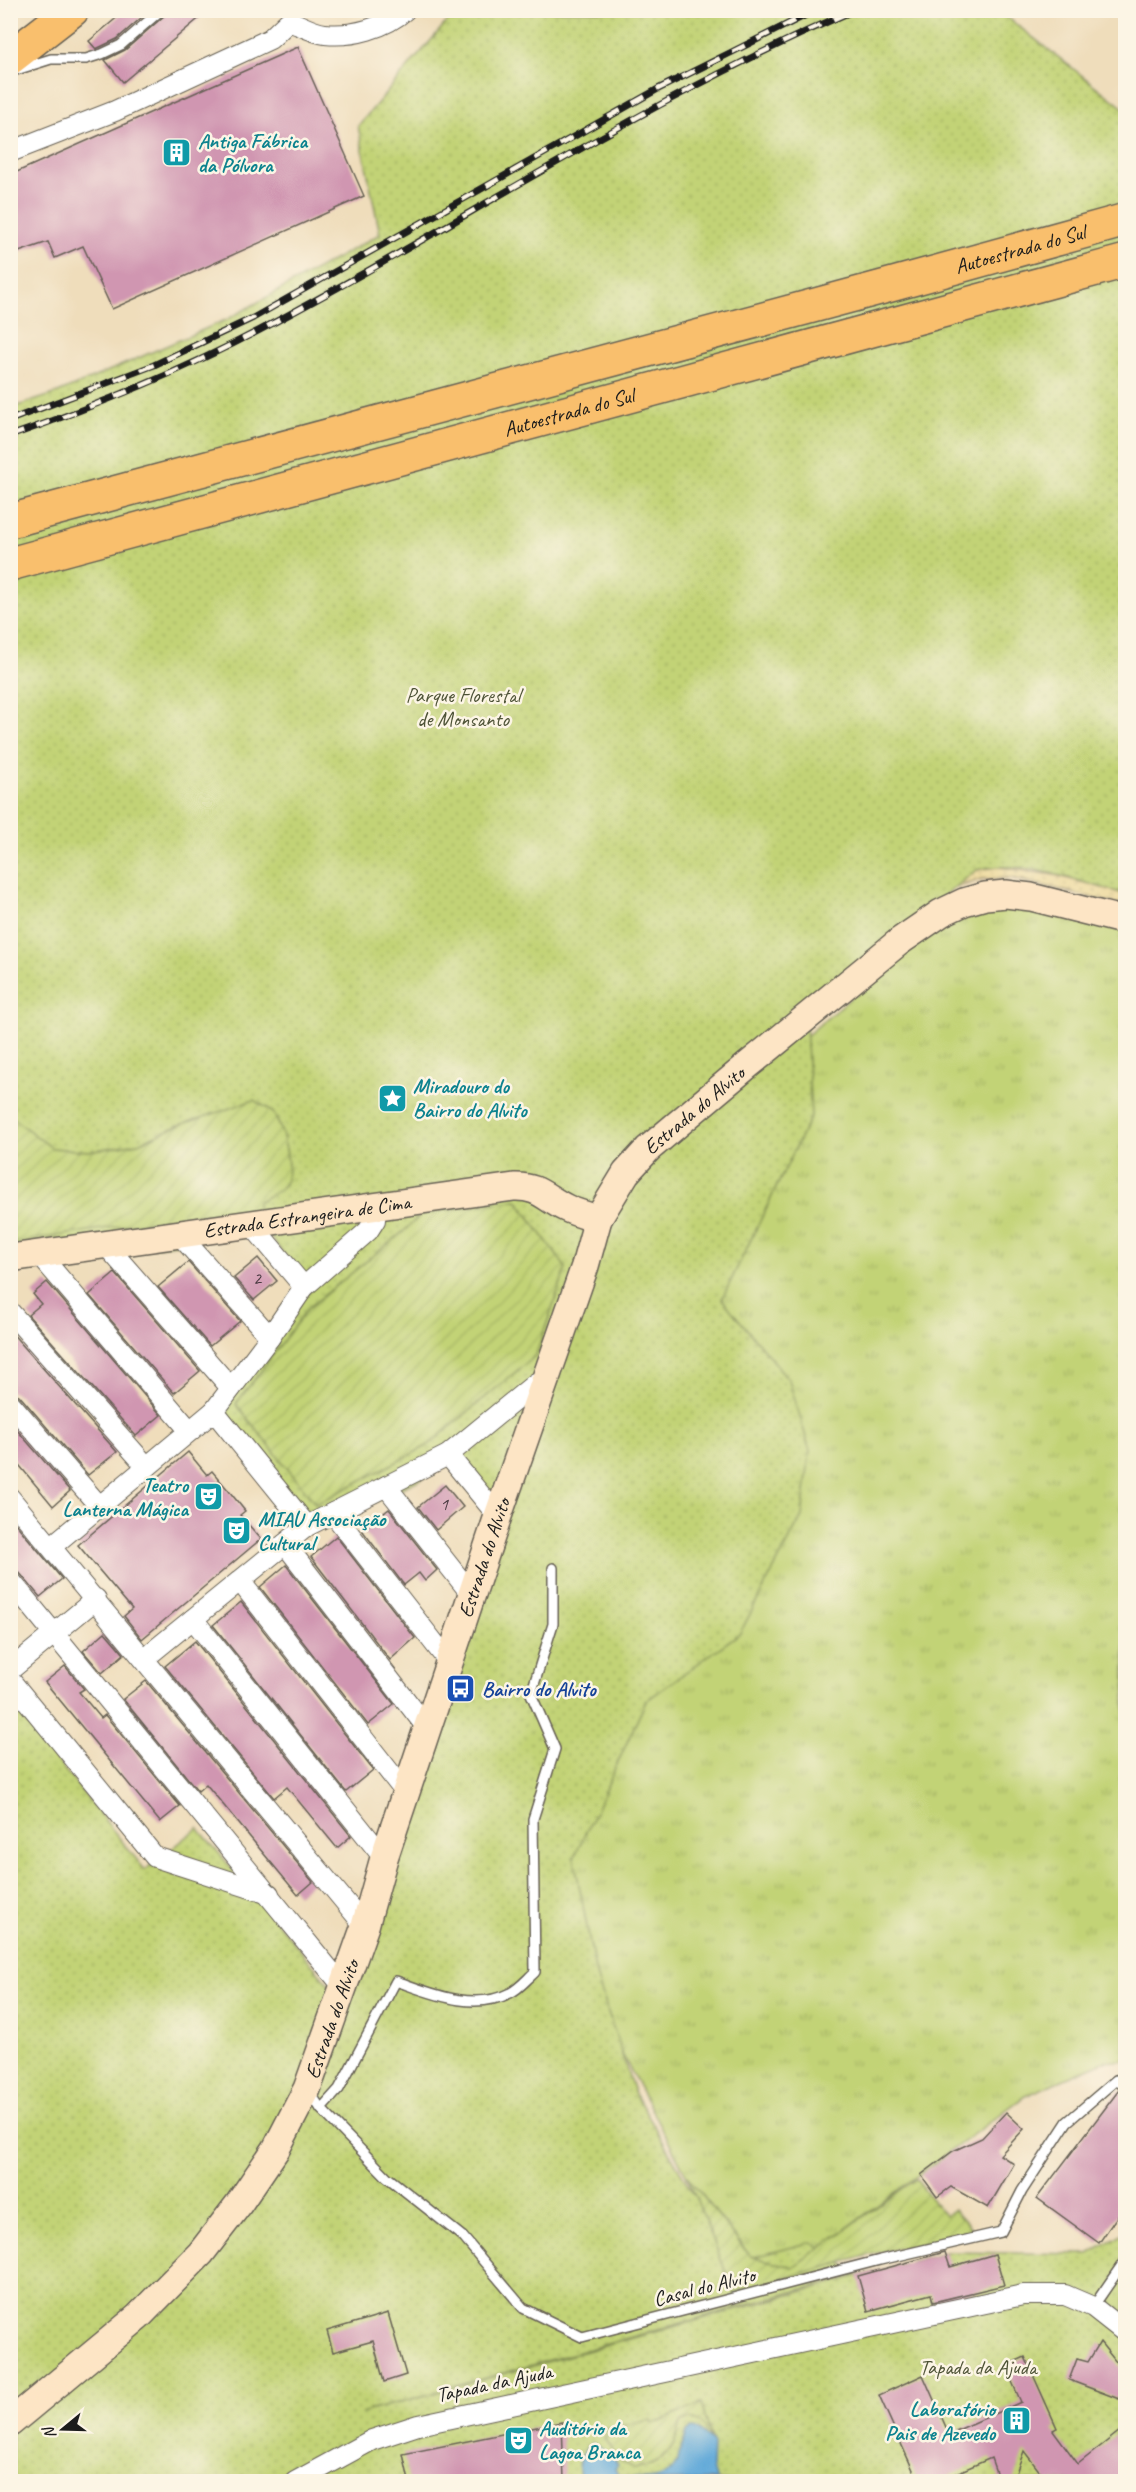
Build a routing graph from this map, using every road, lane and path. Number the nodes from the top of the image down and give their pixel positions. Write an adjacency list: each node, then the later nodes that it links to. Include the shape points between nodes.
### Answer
1 (72, 10): 5 (highway)
2 (161, 10): 6 (lane, via 121,45 102,54 86,59 51,59)
3 (405, 10): 4 (street, via 396,19 358,33 324,34)
4 (285, 16): 7 (street, via 270,39 115,111)
5 (10, 58)
6 (10, 71)
7 (10, 152)
8 (1125, 220): 10 (highway, Autoestrada do Sul)
9 (1125, 261): 11 (highway, Autoestrada do Sul)
10 (10, 521)
11 (10, 564)
12 (1125, 921): 14 (street, Estrada do Alvito, via 1006,894 975,899 941,913 891,948 648,1149 626,1173)
13 (375, 1206): 14 (street, Estrada Estrangeira de Cima, via 524,1186 540,1190 565,1208); 15 (street, Estrada Estrangeira de Cima); 20 (street, via 375,1220 368,1231)
14 (598, 1219): 23 (street, Estrada do Alvito)
15 (251, 1224): 16 (street, Estrada Estrangeira de Cima); 20 (street)
16 (179, 1234): 17 (street, Estrada Estrangeira de Cima); 22 (street)
17 (105, 1244): 18 (street, Estrada Estrangeira de Cima); 24 (street)
18 (39, 1254): 19 (street, Estrada Estrangeira de Cima); 27 (street)
19 (10, 1258)
20 (304, 1287): 22 (street)
21 (10, 1312): 29 (street)
22 (270, 1337): 24 (street)
23 (546, 1382): 28 (street, via 536,1383); 34 (street, Estrada do Alvito)
24 (231, 1388): 26 (street)
25 (10, 1403): 32 (street)
26 (214, 1411): 27 (street); 35 (street)
27 (190, 1431): 29 (street)
28 (448, 1455): 30 (street); 34 (street)
29 (147, 1467): 32 (street)
30 (386, 1486): 33 (street); 41 (street)
31 (10, 1498): 37 (street)
32 (100, 1507): 37 (street)
33 (333, 1513): 35 (street); 46 (street)
34 (498, 1516): 41 (street, Estrada do Alvito)
35 (307, 1526): 36 (street)
36 (285, 1544): 40 (street); 49 (street)
37 (52, 1546): 42 (street)
38 (553, 1568): 56 (lane, via 553,1624 531,1694 555,1749 533,1820 535,1972 510,1993 484,2001 453,2000 396,1981 339,2089)
39 (10, 1580): 44 (street)
40 (240, 1581): 43 (street); 50 (street)
41 (472, 1595): 46 (street, Estrada do Alvito)
42 (96, 1599): 44 (street); 45 (street)
43 (193, 1619): 45 (street); 51 (street)
44 (54, 1633): 47 (street); 52 (street)
45 (145, 1658): 53 (street)
46 (449, 1662): 49 (street, Estrada do Alvito)
47 (10, 1670)
48 (10, 1680): 52 (street, via 155,1857)
49 (428, 1729): 50 (street, Estrada do Alvito)
50 (406, 1793): 51 (street, Estrada do Alvito)
51 (384, 1858): 53 (street, Estrada do Alvito)
52 (269, 1894): 54 (street)
53 (365, 1926): 54 (street, Estrada do Alvito)
54 (342, 1985): 56 (street, Estrada do Alvito)
55 (1125, 2087): 56 (lane, Casal do Alvito, via 1116,2080 1067,2122 1022,2191 1001,2232 582,2337 524,2308 463,2236 387,2176)
56 (314, 2099): 60 (street, Estrada do Alvito, via 201,2253 138,2317)
57 (1125, 2259): 58 (lane)
58 (1094, 2307): 59 (street, Tapada da Ajuda); 61 (street, Tapada da Ajuda, via 1065,2295 1023,2295 536,2398 418,2425 372,2440)
59 (1125, 2333)
60 (10, 2423)
61 (296, 2481)

